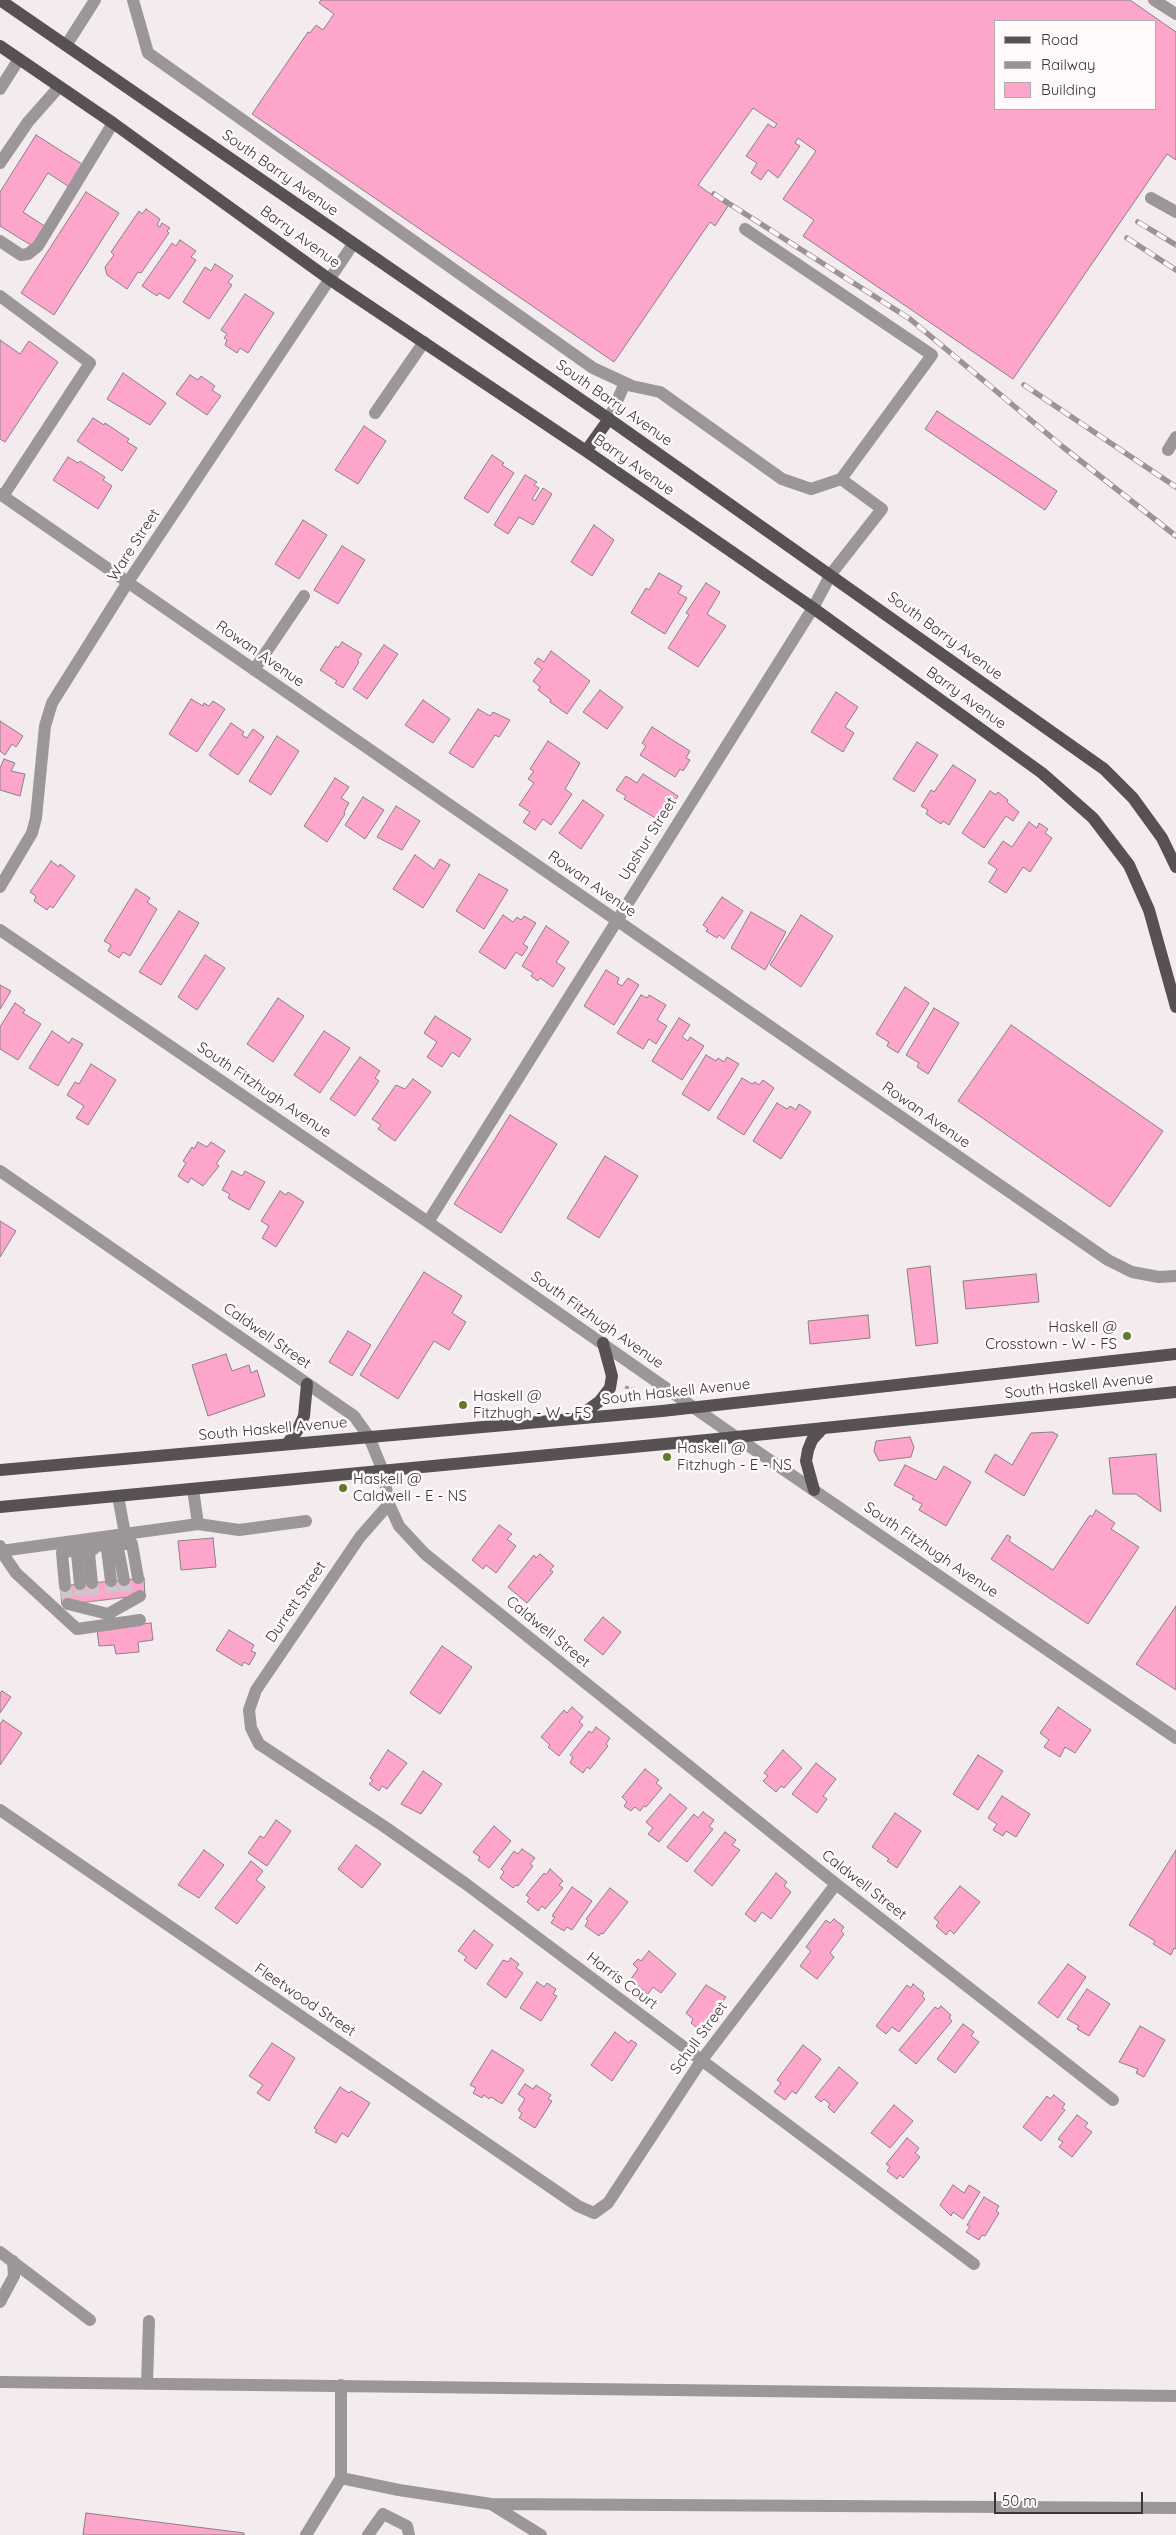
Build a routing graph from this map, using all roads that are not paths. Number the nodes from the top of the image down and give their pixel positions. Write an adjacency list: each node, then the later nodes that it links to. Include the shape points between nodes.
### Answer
1 (0, 0): 6 (main road, South Barry Avenue)
2 (95, 0): 6 (street)
3 (133, 0): 21 (street, via 148,53 593,368)
4 (1154, 0): 5 (street)
5 (1176, 14)
6 (67, 44): 17 (main road, South Barry Avenue)
7 (0, 46): 8 (main road, Barry Avenue)
8 (19, 59): 9 (main road, Barry Avenue); 10 (street)
9 (59, 87): 11 (main road, Barry Avenue); 12 (street, via 28,122)
10 (0, 89)
11 (113, 123): 16 (street, via 38,246 21,255); 18 (main road, Barry Avenue)
12 (0, 163)
13 (1151, 198): 14 (street)
14 (1176, 212)
15 (745, 230): 27 (street, via 932,355)
16 (0, 241)
17 (353, 244): 18 (street, Ware Street); 23 (main road, South Barry Avenue)
18 (330, 279): 20 (main road, Barry Avenue); 30 (street, Ware Street)
19 (0, 296): 28 (street, via 90,363)
20 (424, 342): 22 (street); 26 (main road, Barry Avenue)
21 (625, 383): 23 (street); 27 (street, via 660,392 782,479 811,489)
22 (375, 413)
23 (609, 419): 26 (main road); 29 (main road, South Barry Avenue)
24 (1176, 437): 25 (street)
25 (1168, 450)
26 (586, 451): 32 (main road, Barry Avenue)
27 (841, 479): 29 (street, Upshur Street, via 882,509)
28 (2, 495): 30 (street, Rowan Avenue)
29 (831, 574): 32 (street, Upshur Street); 34 (main road, South Barry Avenue, via 1104,769 1133,798 1162,838)
30 (128, 582): 33 (street, Rowan Avenue); 35 (street, Ware Street, via 47,714 32,833)
31 (304, 596): 33 (street)
32 (813, 608): 36 (street, Upshur Street); 38 (main road, Barry Avenue, via 1042,773 1092,818 1129,865)
33 (254, 670): 36 (street, Rowan Avenue)
34 (1176, 867)
35 (0, 887)
36 (616, 920): 41 (street, Upshur Street); 42 (street, Rowan Avenue, via 1108,1260 1132,1272 1159,1277)
37 (0, 930): 41 (street, South Fitzhugh Avenue)
38 (1172, 970): 39 (main road, Barry Avenue)
39 (1176, 1007)
40 (0, 1171): 45 (street, Caldwell Street)
41 (428, 1222): 43 (street, South Fitzhugh Avenue)
42 (1176, 1276)
43 (603, 1343): 47 (street, South Fitzhugh Avenue); 48 (main road, via 612,1376 610,1388 600,1401)
44 (1176, 1354): 47 (main road, South Haskell Avenue)
45 (308, 1384): 50 (street, Caldwell Street, via 354,1416); 52 (main road, via 304,1416)
46 (1176, 1392): 49 (main road, South Haskell Avenue)
47 (692, 1407): 48 (main road, South Haskell Avenue); 51 (street, South Fitzhugh Avenue)
48 (575, 1418): 50 (main road, South Haskell Avenue)
49 (823, 1428): 51 (main road, South Haskell Avenue); 56 (main road, via 812,1440 806,1461)
50 (369, 1437): 52 (main road, South Haskell Avenue); 54 (street, Caldwell Street)
51 (736, 1438): 54 (main road, South Haskell Avenue); 56 (street, South Fitzhugh Avenue)
52 (287, 1444): 53 (main road, South Haskell Avenue)
53 (0, 1470)
54 (383, 1471): 55 (main road, South Haskell Avenue); 58 (street, Caldwell Street)
55 (193, 1489): 57 (main road, South Haskell Avenue); 61 (street)
56 (814, 1490): 77 (street, South Fitzhugh Avenue)
57 (118, 1496): 59 (main road, South Haskell Avenue); 62 (street)
58 (389, 1504): 76 (street, Durrett Street, via 360,1537 256,1690 250,1710); 79 (street, Caldwell Street, via 399,1526 425,1554)
59 (0, 1507)
60 (306, 1521): 61 (street, via 240,1530)
61 (198, 1524): 62 (street)
62 (125, 1534): 63 (street)
63 (100, 1541): 64 (street); 65 (street, via 132,1544); 66 (street, via 107,1549); 67 (street, via 77,1554); 68 (street, via 62,1553)
64 (0, 1548): 74 (street, via 16,1573 77,1630)
65 (138, 1578)
66 (118, 1580)
67 (86, 1584)
68 (65, 1586)
69 (140, 1596): 74 (street)
70 (120, 1598): 74 (street)
71 (95, 1601): 74 (street)
72 (82, 1602): 74 (street)
73 (68, 1604): 74 (street)
74 (109, 1619): 75 (street)
75 (140, 1620)
76 (251, 1728): 80 (street, Harris Court, via 259,1744 466,1884)
77 (1176, 1738)
78 (0, 1810): 82 (street, Fleetwood Street, via 570,2200)
79 (836, 1884): 80 (street, Schull Street); 81 (street, Caldwell Street)
80 (701, 2061): 82 (street, Schull Street, via 608,2203); 85 (street, Harris Court)
81 (1113, 2100)
82 (594, 2213)
83 (0, 2252): 84 (street)
84 (13, 2261): 86 (street, via 14,2276); 87 (street)
85 (974, 2264)
86 (0, 2302)
87 (90, 2320)
88 (149, 2321): 90 (street)
89 (0, 2382): 90 (street)
90 (147, 2383): 91 (street)
91 (341, 2385): 92 (street); 93 (street)
92 (1176, 2396)
93 (341, 2478): 94 (street); 96 (street)
94 (491, 2504): 95 (street); 99 (street)
95 (1176, 2508)
96 (306, 2535)
97 (368, 2535): 98 (street, via 383,2514 407,2526)
98 (409, 2535)
99 (541, 2535)

